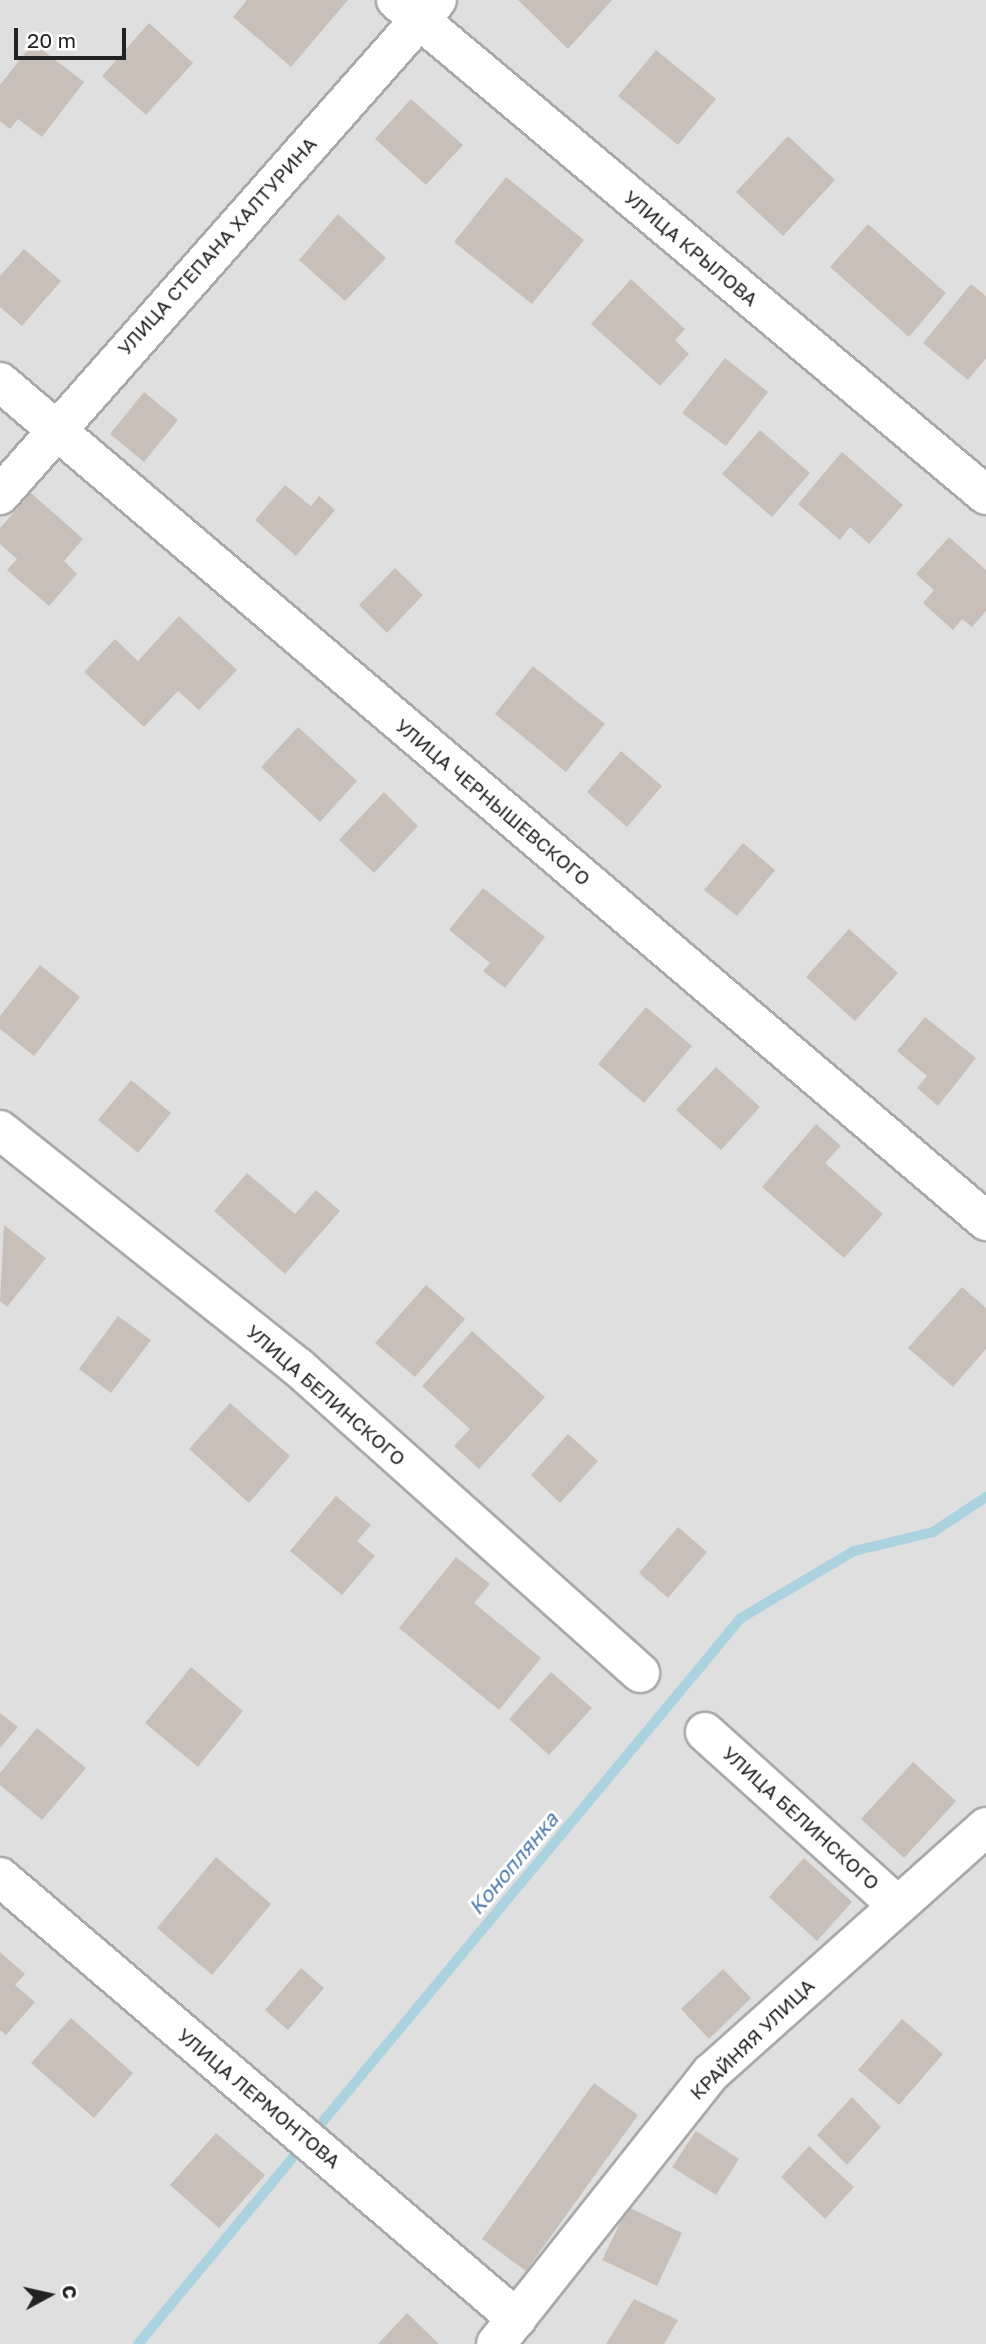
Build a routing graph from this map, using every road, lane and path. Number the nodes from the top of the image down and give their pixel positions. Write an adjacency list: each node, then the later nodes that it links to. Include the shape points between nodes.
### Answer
1 (417, 7): 3 (street, УЛИЦА СТЕПАНА ХАЛТУРИНА); 5 (street, УЛИЦА КРЫЛОВА)
2 (0, 382): 3 (street, УЛИЦА ЧЕРНЫШЕВСКОГО)
3 (54, 428): 4 (street, УЛИЦА СТЕПАНА ХАЛТУРИНА); 7 (street, УЛИЦА ЧЕРНЫШЕВСКОГО)
4 (0, 495)
5 (986, 495)
6 (0, 1130): 8 (street, УЛИЦА БЕЛИНСКОГО, via 298,1367)
7 (986, 1221)
8 (640, 1674)
9 (705, 1732): 12 (street, УЛИЦА БЕЛИНСКОГО)
10 (986, 1827): 12 (street, КРАЙНЯЯ УЛИЦА)
11 (0, 1877): 13 (street, УЛИЦА ЛЕРМОНТОВА, via 383,2203)
12 (897, 1905): 13 (street, КРАЙНЯЯ УЛИЦА, via 711,2073 626,2171)
13 (507, 2331)

